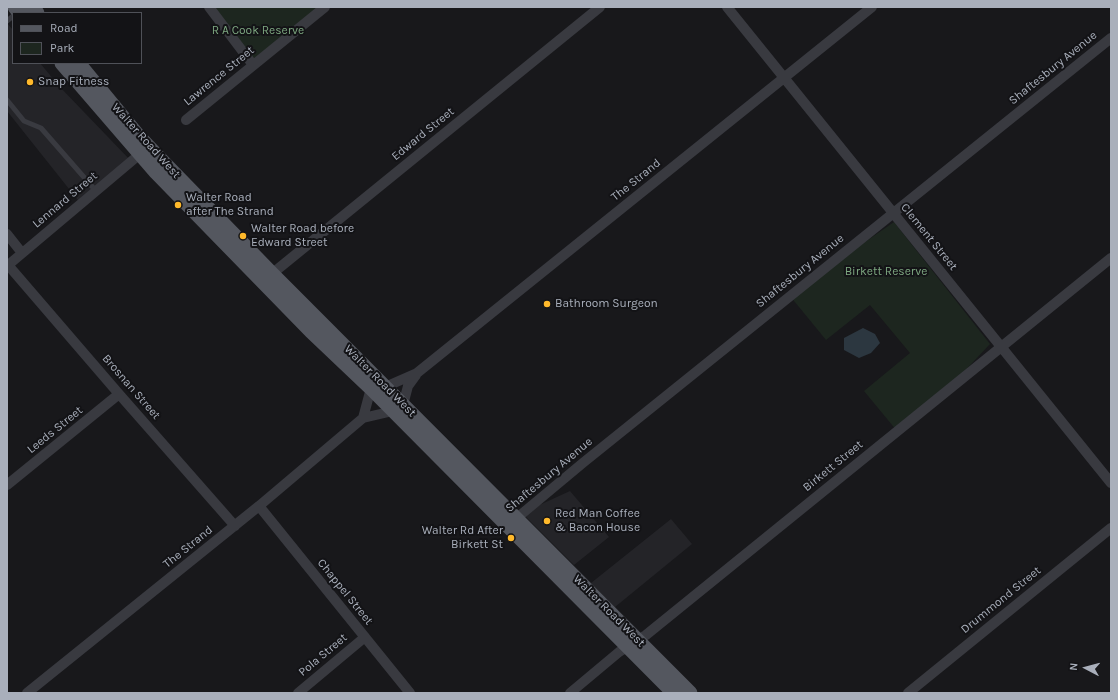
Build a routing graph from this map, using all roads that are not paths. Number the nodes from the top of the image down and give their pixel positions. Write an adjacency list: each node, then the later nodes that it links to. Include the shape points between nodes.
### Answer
1 (209, 7): 9 (street)
2 (325, 7): 9 (street, Lawrence Street)
3 (600, 7): 20 (street, Edward Street)
4 (727, 7): 10 (street, Clement Street)
5 (872, 7): 10 (street, The Strand)
6 (1111, 38): 15 (street, Shaftesbury Avenue)
7 (63, 64): 13 (main road, Walter Road West)
8 (79, 64): 20 (main road, Walter Road West, via 139,137)
9 (254, 65): 12 (street, Lawrence Street)
10 (784, 77): 15 (street, Clement Street); 22 (street, The Strand)
11 (7, 100): 14 (lane, via 24,120 41,128)
12 (186, 120)
13 (140, 154): 14 (street, Lennard Street); 20 (main road, Walter Road West)
14 (96, 191): 17 (street, Lennard Street)
15 (893, 213): 21 (street, Clement Street); 30 (street, Shaftesbury Avenue)
16 (7, 234): 17 (street)
17 (22, 253): 19 (street, Lennard Street)
18 (1111, 258): 21 (street, Birkett Street)
19 (8, 265): 24 (street, Brosnan Street)
20 (268, 278): 23 (main road, Walter Road West)
21 (1001, 347): 27 (street, Clement Street); 34 (street, Birkett Street)
22 (417, 373): 23 (street, The Strand); 25 (street, The Strand)
23 (378, 388): 25 (main road, Walter Road West); 26 (street)
24 (119, 394): 28 (street, Leeds Street); 31 (street, Brosnan Street)
25 (398, 408): 26 (street, The Strand); 30 (main road, Walter Road West)
26 (363, 418): 29 (street, The Strand)
27 (1111, 483)
28 (7, 485)
29 (259, 506): 31 (street, The Strand); 33 (street, Chappel Street)
30 (512, 522): 34 (main road, Walter Road West)
31 (235, 526): 35 (street, The Strand)
32 (1111, 528): 41 (street, Drummond Street)
33 (365, 637): 36 (street, Pola Street); 37 (street, Chappel Street)
34 (633, 644): 38 (street, Birkett Street); 39 (main road, Walter Road West); 40 (main road, Walter Road West)
35 (27, 693)
36 (298, 693)
37 (410, 693)
38 (570, 693)
39 (674, 693)
40 (690, 693)
41 (908, 693)

